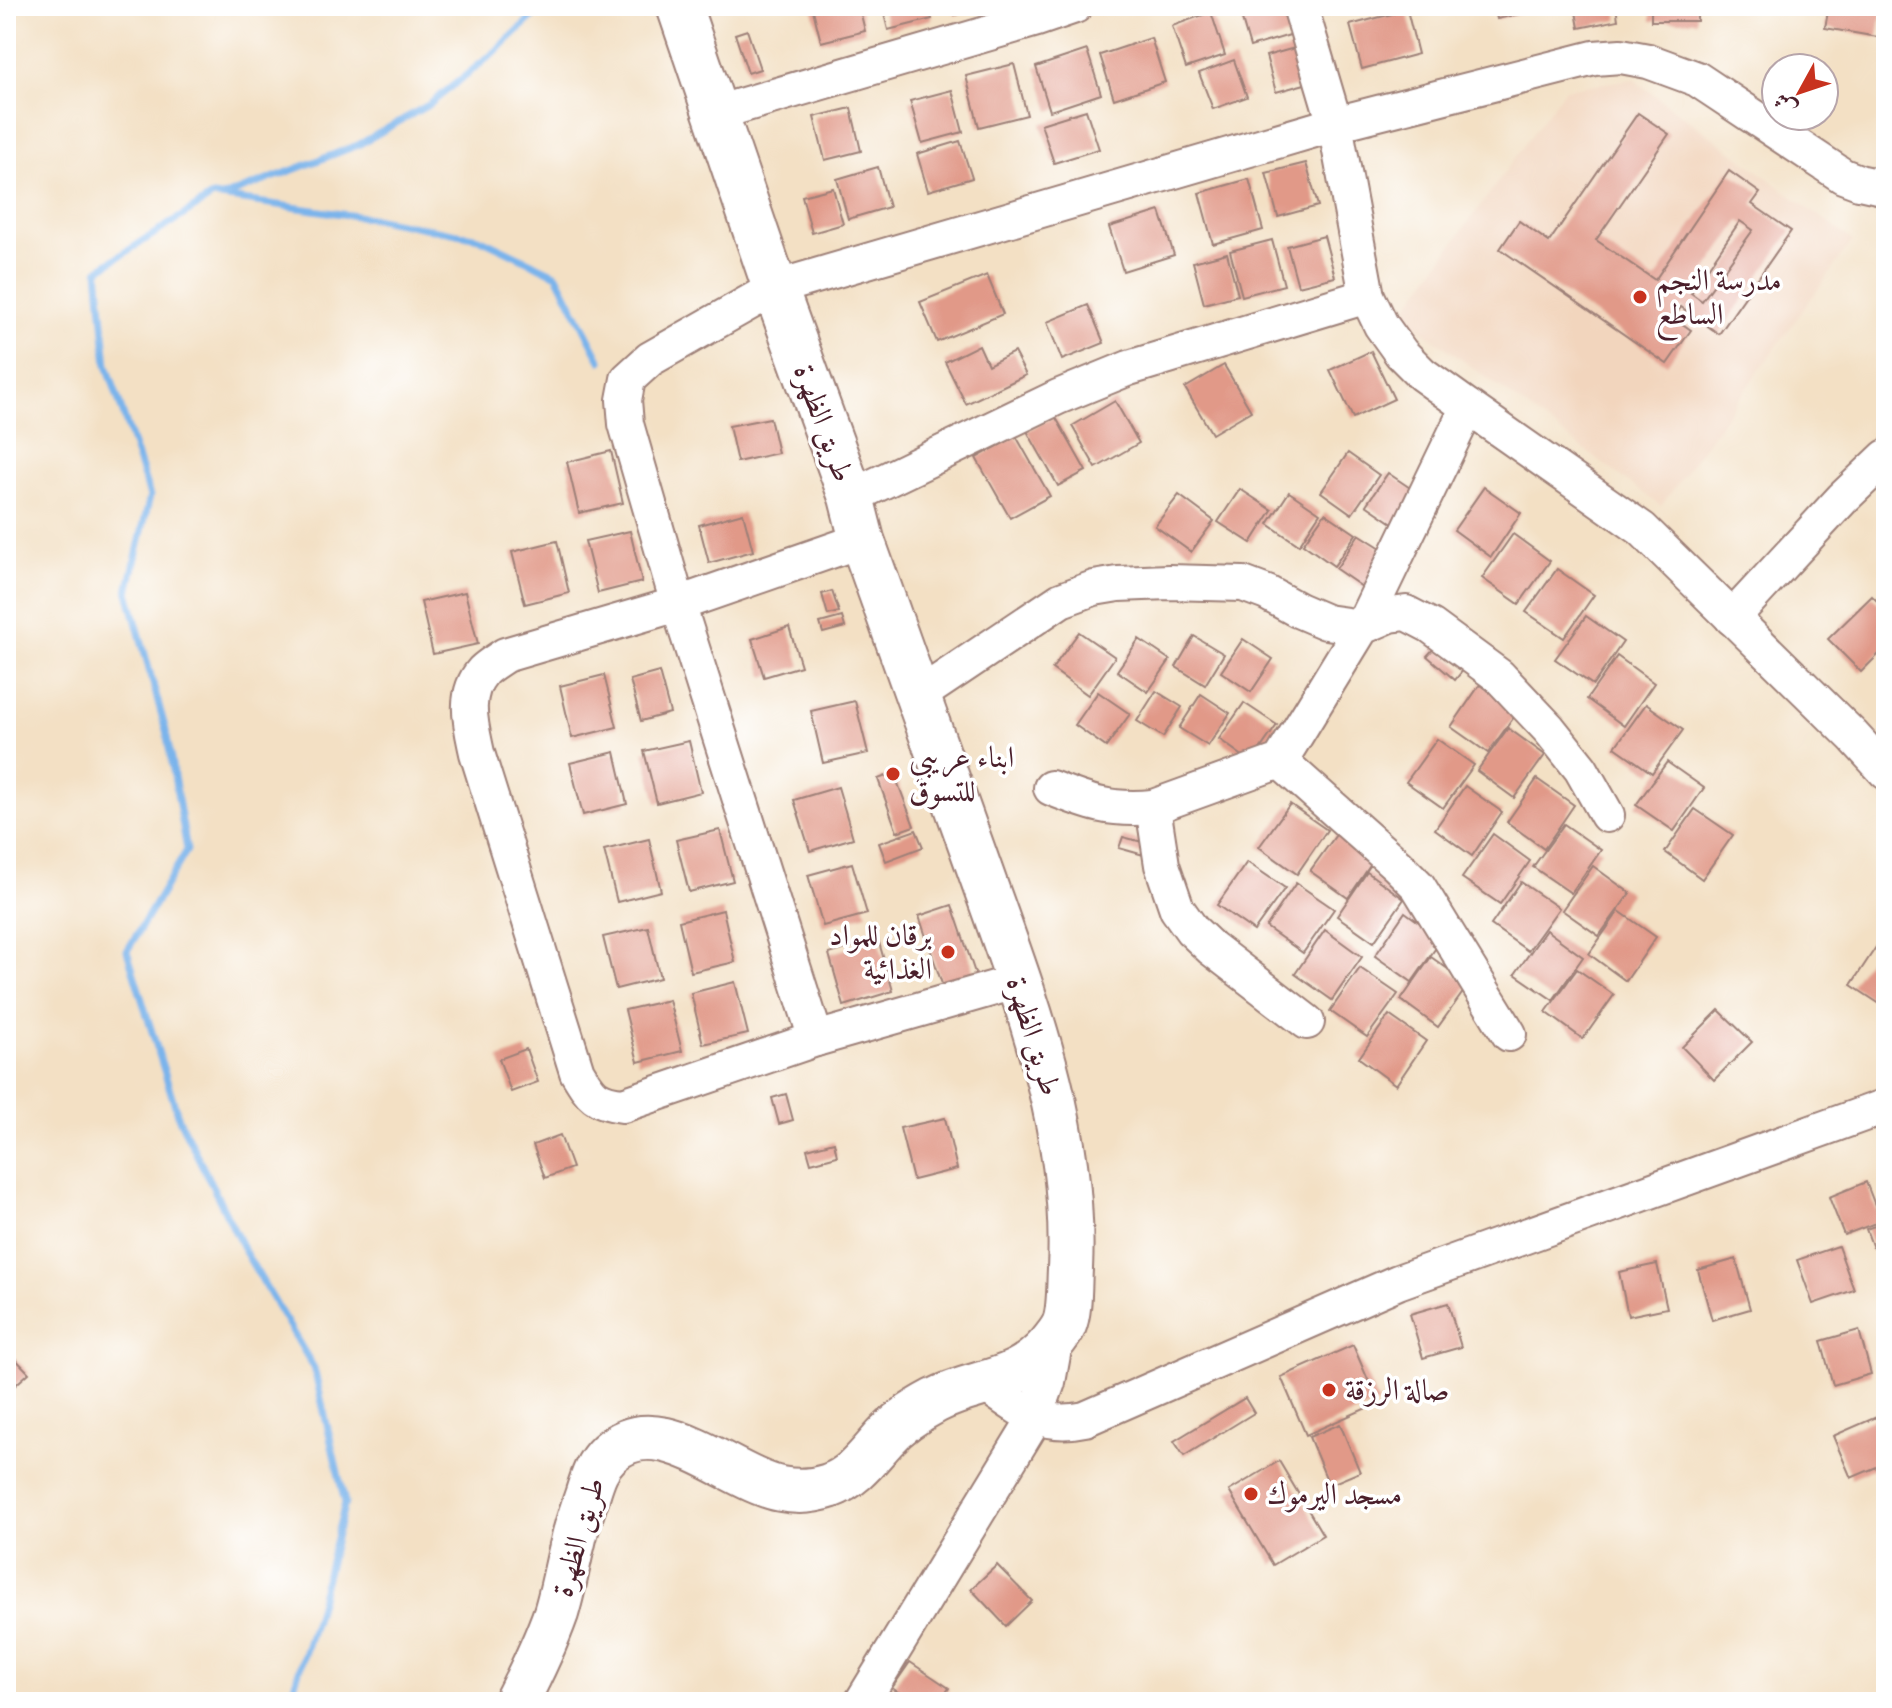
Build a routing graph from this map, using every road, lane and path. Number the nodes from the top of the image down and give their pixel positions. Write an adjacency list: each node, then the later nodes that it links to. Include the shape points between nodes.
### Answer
1 (679, 6): 4 (main road, طريق الظهرة)
2 (1075, 6): 4 (street)
3 (1300, 6): 5 (street)
4 (716, 113): 7 (main road, طريق الظهرة)
5 (1335, 124): 6 (street, via 1594,58 1621,56 1697,79 1843,176); 7 (street); 8 (street)
6 (1886, 188)
7 (775, 288): 11 (main road, طريق الظهرة); 13 (street, via 650,359 628,379 626,424)
8 (1367, 296): 9 (street, via 1401,353); 11 (street, via 1129,368)
9 (1468, 407): 14 (street, via 1642,529); 15 (street)
10 (1886, 457): 14 (street)
11 (851, 497): 12 (main road, طريق الظهرة)
12 (862, 540): 13 (street); 16 (main road, طريق الظهرة)
13 (678, 604): 25 (street); 25 (street, via 505,655 484,670 472,689 469,713 477,753 567,1042 588,1091 604,1103 623,1105)
14 (1732, 618): 18 (street)
15 (1362, 627): 16 (street, via 1326,622 1243,584 1118,584 1061,600); 17 (street); 21 (street, via 1406,613 1499,676 1581,769)
16 (918, 696): 22 (main road, طريق الظهرة)
17 (1280, 761): 20 (street); 24 (street, via 1418,886)
18 (1886, 772)
19 (1051, 788): 20 (street, via 1091,804)
20 (1153, 807): 23 (street, via 1162,865 1177,909 1192,930)
21 (1607, 815)
22 (1019, 981): 25 (street); 27 (main road, طريق الظهرة, via 1054,1096 1067,1175 1069,1287 1065,1323)
23 (1307, 1022)
24 (1509, 1034)
25 (816, 1039)
26 (1886, 1106): 29 (street, via 1398,1282 1085,1419 1068,1423)
27 (1056, 1338): 28 (main road, طريق الظهرة, via 1033,1362); 29 (street)
28 (984, 1384): 29 (street); 30 (main road, طريق الظهرة, via 920,1409 859,1468 812,1490 767,1485 668,1440 642,1437 619,1445 595,1472 556,1613)
29 (1035, 1418): 31 (street)
30 (516, 1702)
31 (862, 1702)

